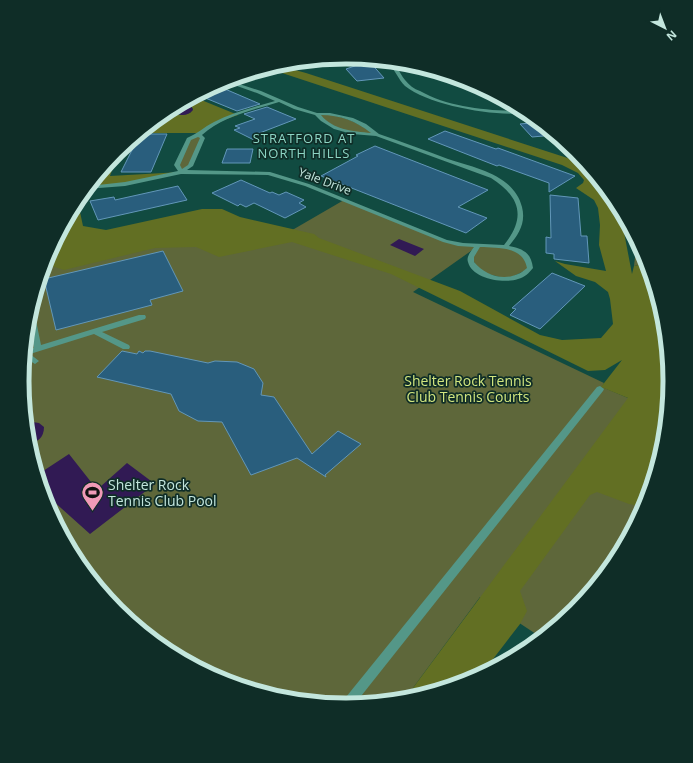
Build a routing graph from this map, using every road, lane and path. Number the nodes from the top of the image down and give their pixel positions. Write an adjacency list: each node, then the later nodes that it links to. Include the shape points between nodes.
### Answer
1 (395, 68): 4 (street, via 408,86 422,94 455,104)
2 (233, 85): 3 (street)
3 (279, 101): 6 (street); 7 (street, via 213,124)
4 (510, 112): 5 (street)
5 (513, 112)
6 (317, 114): 8 (street, via 351,119); 8 (street, via 332,127)
7 (199, 134): 9 (street, via 203,138 190,166); 9 (street, via 189,139 177,165)
8 (377, 135): 12 (street, via 486,174 508,186 515,194 521,217 520,226)
9 (181, 172): 10 (street, Yale Drive, via 125,184); 11 (street, Yale Drive, via 279,175 444,241)
10 (96, 187)
11 (478, 246): 12 (street, Yale Drive); 12 (street, Yale Drive, via 471,257 471,262 480,272 508,279 528,272 531,264 528,258)
12 (506, 246)
13 (142, 317): 15 (street)
14 (34, 328): 17 (street)
15 (94, 331): 16 (street); 17 (street)
16 (126, 347)
17 (38, 348): 18 (street)
18 (31, 351)
19 (30, 357): 20 (street)
20 (35, 361)
21 (600, 389): 22 (street)
22 (352, 699)

